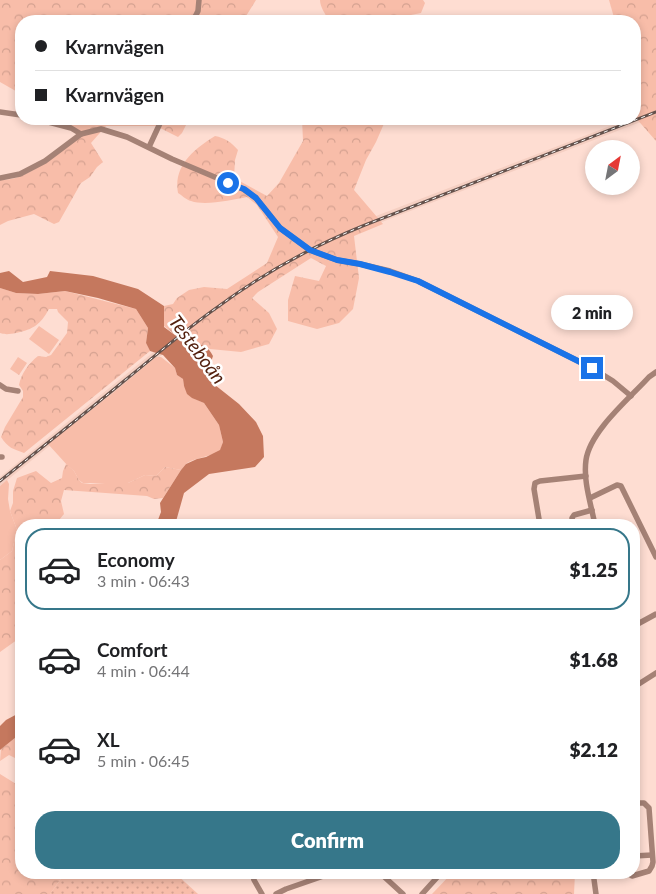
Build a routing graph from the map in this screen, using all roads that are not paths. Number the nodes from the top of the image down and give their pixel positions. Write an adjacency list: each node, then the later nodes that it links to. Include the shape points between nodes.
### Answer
1 (199, 0): 2 (street)
2 (196, 15)
3 (0, 112): 4 (street)
4 (15, 114)
5 (59, 125): 7 (street)
6 (159, 125): 8 (street)
7 (81, 134): 8 (street, via 101,129); 9 (street, via 45,161 20,174)
8 (149, 147): 13 (street, via 244,189 256,198 280,228 310,250 418,281 592,368)
9 (0, 178)
10 (656, 372): 13 (street)
11 (0, 385): 12 (street)
12 (18, 391)
13 (631, 396): 14 (street, via 591,443)
14 (586, 476): 15 (street); 17 (street, via 535,483)
15 (590, 498): 16 (street); 20 (street, via 621,486)
16 (592, 510): 18 (street, via 574,515); 19 (street)
17 (539, 519)
18 (572, 519)
19 (593, 519)
20 (637, 519)
21 (640, 525): 22 (street)
22 (656, 557)
23 (656, 614): 24 (street)
24 (640, 623)
25 (656, 673): 26 (street)
26 (640, 683)
27 (640, 803): 28 (street, via 649,808)
28 (652, 855): 29 (street); 30 (street, via 649,871)
29 (640, 856)
30 (640, 874)
31 (254, 879): 36 (street)
32 (315, 879): 37 (street)
33 (387, 879): 38 (street)
34 (436, 879): 39 (street)
35 (593, 879): 40 (street)
36 (262, 894)
37 (276, 894)
38 (403, 894)
39 (422, 894)
40 (596, 894)

